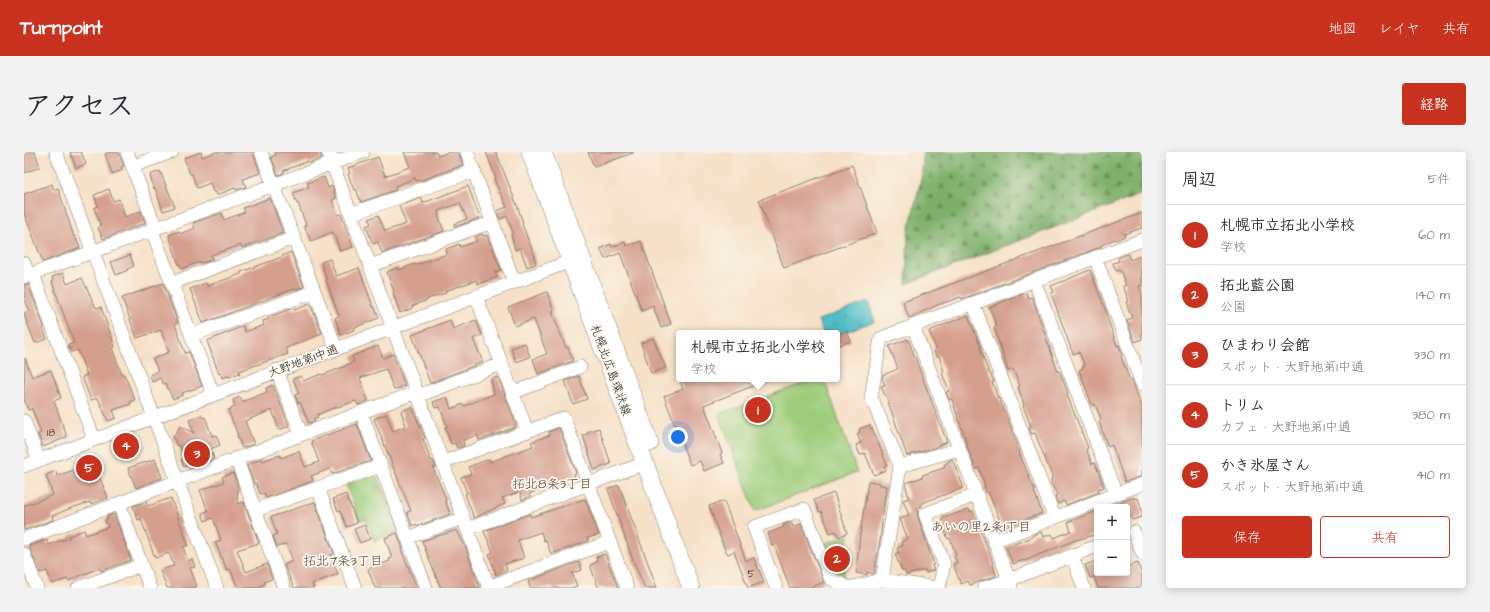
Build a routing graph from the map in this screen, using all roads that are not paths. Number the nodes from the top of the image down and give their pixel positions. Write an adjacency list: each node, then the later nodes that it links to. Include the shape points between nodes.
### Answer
1 (56, 152): 18 (street)
2 (127, 152): 10 (street)
3 (172, 152): 10 (street)
4 (262, 152): 12 (street)
5 (363, 152): 9 (street)
6 (466, 152): 11 (street)
7 (530, 152): 20 (main road, 札幌北広島環状線)
8 (543, 152): 20 (main road, 札幌北広島環状線)
9 (330, 158): 12 (street); 13 (street)
10 (133, 166): 15 (street)
11 (473, 171): 13 (street); 14 (street)
12 (274, 185): 15 (street); 16 (street)
13 (351, 214): 22 (street)
14 (492, 222): 22 (street); 25 (street)
15 (154, 230): 18 (street); 26 (street)
16 (294, 238): 26 (street); 27 (street)
17 (1142, 240): 19 (street)
18 (93, 252): 23 (street); 42 (street)
19 (1095, 257): 24 (street); 37 (street)
20 (576, 259): 25 (street, 大野地第1中通); 51 (main road, 札幌北広島環状線); 87 (main road, 札幌北広島環状線)
21 (24, 262): 23 (street)
22 (370, 266): 31 (street)
23 (29, 276): 46 (street)
24 (1034, 280): 29 (street); 59 (street)
25 (514, 282): 28 (street, 大野地第1中通)
26 (172, 283): 32 (street)
27 (314, 292): 32 (street); 33 (street)
28 (476, 296): 31 (street, 大野地第1中通); 34 (street)
29 (973, 303): 30 (street); 63 (street)
30 (913, 326): 47 (street); 54 (street, via 881,338 871,397)
31 (393, 327): 33 (street, 大野地第1中通); 40 (street)
32 (192, 335): 39 (street)
33 (336, 348): 36 (street, 大野地第1中通)
34 (501, 364): 38 (street); 40 (street)
35 (580, 367): 38 (street)
36 (277, 370): 39 (street, 大野地第1中通); 45 (street)
37 (1142, 384)
38 (512, 393): 44 (street)
39 (213, 394): 42 (street, 大野地第1中通)
40 (417, 394): 41 (street); 50 (street)
41 (361, 412): 45 (street); 53 (street)
42 (154, 416): 46 (street, 大野地第1中通); 55 (street)
43 (24, 421): 49 (street)
44 (527, 431): 50 (street); 56 (street, via 564,418)
45 (301, 434): 48 (street)
46 (94, 439): 49 (street, 大野地第1中通)
47 (959, 449): 54 (street); 60 (street)
48 (236, 458): 55 (street); 62 (street)
49 (38, 460): 52 (street, 大野地第1中通)
50 (442, 462): 64 (street)
51 (645, 463): 56 (street); 86 (main road, 札幌北広島環状線)
52 (24, 466)
53 (380, 466): 58 (street); 66 (street)
54 (900, 466): 75 (street)
55 (178, 482): 61 (street); 82 (street)
56 (588, 484): 64 (street); 69 (street)
57 (1142, 484): 59 (street)
58 (318, 488): 62 (street); 83 (street)
59 (1116, 494): 63 (street)
60 (976, 495): 68 (street); 89 (street, via 925,514 944,564)
61 (119, 504): 67 (street); 74 (street)
62 (256, 510): 77 (street)
63 (1054, 517): 68 (street)
64 (465, 523): 66 (street); 78 (street)
65 (1134, 532): 71 (street)
66 (407, 538): 84 (street)
67 (24, 540)
68 (994, 541): 76 (street)
69 (610, 542): 78 (street); 85 (street)
70 (1094, 547): 73 (street)
71 (1142, 553)
72 (24, 554): 79 (street)
73 (1072, 556): 76 (street); 91 (street)
74 (142, 565): 80 (street); 81 (street)
75 (882, 580): 88 (street, via 848,588 830,578 804,510 754,528); 89 (street)
76 (1010, 584): 90 (street)
77 (279, 587)
78 (489, 587)
79 (37, 588)
80 (78, 588)
81 (150, 588)
82 (217, 588)
83 (355, 588)
84 (426, 588)
85 (627, 588)
86 (691, 588)
87 (703, 588)
88 (776, 588)
89 (939, 588)
90 (984, 588)
91 (1084, 588)

